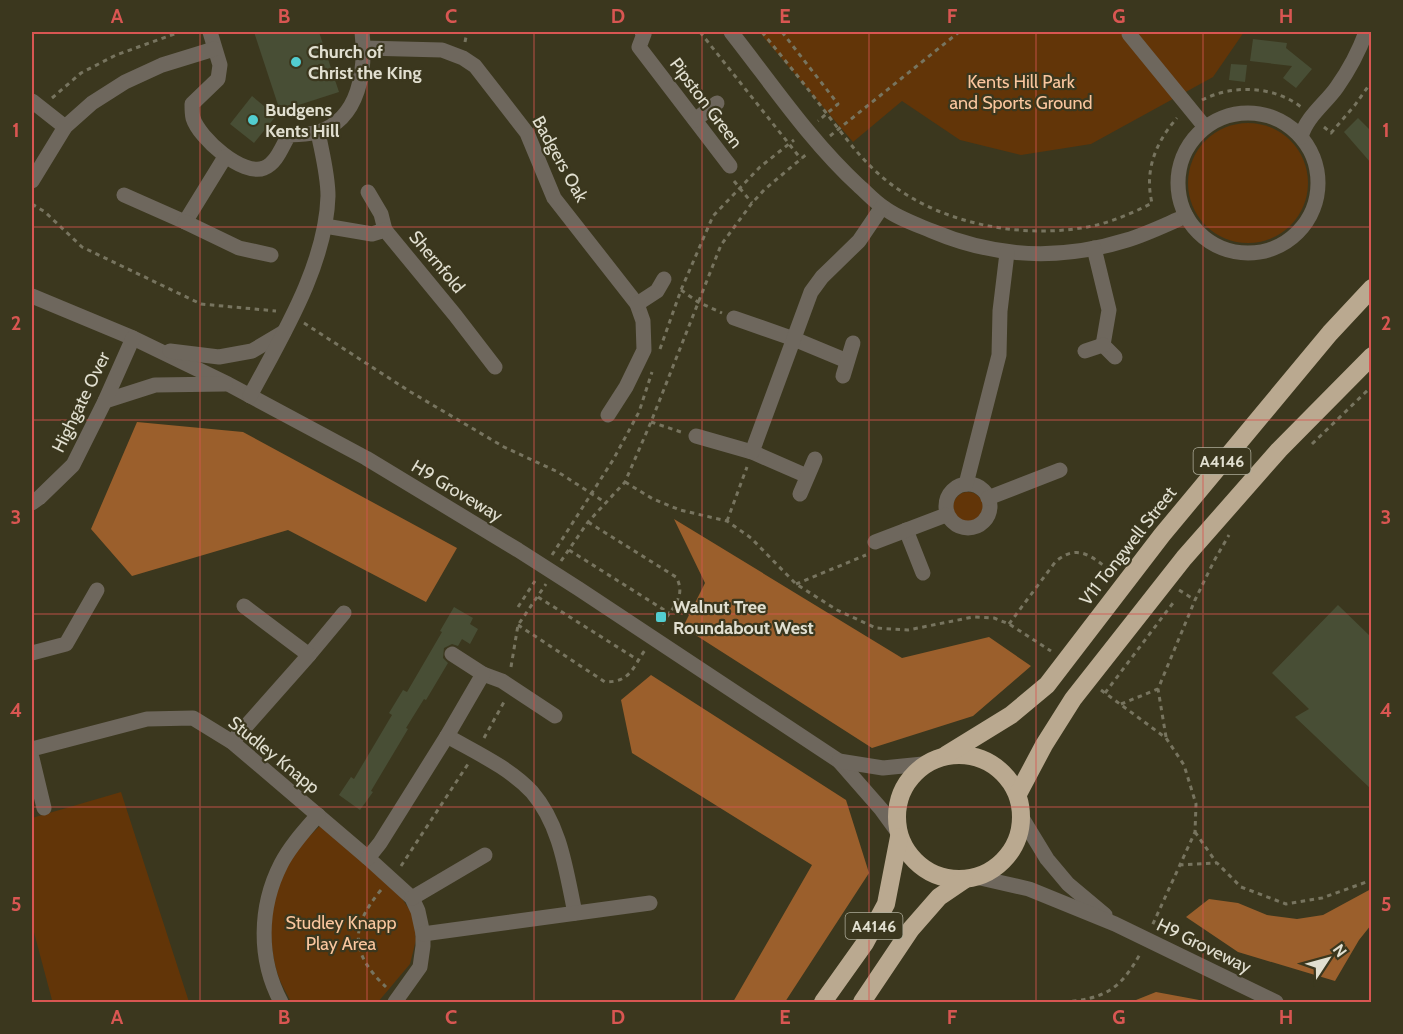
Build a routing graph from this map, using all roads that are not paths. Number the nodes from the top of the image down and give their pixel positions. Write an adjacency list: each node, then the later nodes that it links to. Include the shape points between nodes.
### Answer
1 (210, 32): 8 (street)
2 (362, 32): 7 (street)
3 (644, 32): 11 (street, Pipston Green, via 639,47)
4 (731, 32): 21 (street, via 819,145)
5 (1366, 32): 15 (street, via 1338,87 1304,126)
6 (1129, 34): 12 (street)
7 (364, 48): 14 (street, via 361,80 352,105 338,121); 32 (street, Badgers Oak, via 442,51 476,66 527,132 554,198)
8 (214, 49): 13 (street, via 162,65 125,82); 16 (street, via 220,65 218,79 192,104 193,119)
9 (717, 103): 11 (street)
10 (36, 105): 13 (street)
11 (695, 120): 17 (street, Pipston Green)
12 (1206, 127): 15 (street, via 1226,116 1248,113 1266,115); 22 (street, via 1182,159 1178,178)
13 (65, 128): 18 (street)
14 (318, 132): 16 (street, via 289,135 275,160 264,168 252,170); 24 (street, via 328,194)
15 (1302, 137): 22 (street, via 1314,157 1318,180 1316,204 1305,225 1288,241 1267,251 1243,253 1221,248 1201,235)
16 (225, 157): 23 (street)
17 (730, 166)
18 (32, 181)
19 (369, 192): 25 (street)
20 (124, 195): 23 (street)
21 (882, 207): 27 (street, via 958,243); 36 (street, via 859,241 811,292)
22 (1186, 216): 26 (street, via 1129,240)
23 (185, 222): 28 (street, via 239,248)
24 (325, 226): 25 (street, Shernfold, via 372,234); 34 (street)
25 (385, 230): 44 (street, Shernfold)
26 (1094, 248): 27 (street, via 1052,255); 38 (street, via 1109,310)
27 (1007, 253): 55 (street, via 999,355)
28 (271, 255)
29 (664, 279): 32 (street, via 657,291)
30 (1371, 288): 74 (highway, V11 Tongwell Street / A4146, via 1162,535 1047,685 1011,716)
31 (32, 296): 35 (street, H9 Groveway)
32 (637, 304): 49 (street, Badgers Oak, via 643,321 644,350)
33 (734, 318): 36 (street)
34 (285, 332): 39 (street, via 252,351 219,357); 47 (street)
35 (133, 338): 39 (street, H9 Groveway); 48 (street, Highgate Over)
36 (794, 339): 43 (street); 51 (street)
37 (853, 343): 43 (street)
38 (1102, 345): 40 (street); 42 (street)
39 (158, 350): 46 (street, H9 Groveway)
40 (1085, 351)
41 (1371, 356): 78 (highway, A4146, via 1184,558 1073,699)
42 (1115, 357)
43 (847, 361): 45 (street)
44 (495, 367)
45 (843, 376)
46 (228, 384): 47 (street, H9 Groveway); 48 (street, via 155,385)
47 (250, 396): 76 (street, H9 Groveway, via 366,458 518,550)
48 (105, 401): 58 (street, Highgate Over, via 73,465)
49 (608, 415)
50 (696, 436): 51 (street)
51 (752, 452): 54 (street)
52 (815, 459): 54 (street)
53 (1060, 470): 57 (street)
54 (807, 476): 56 (street)
55 (966, 484): 57 (street, via 980,487); 59 (street, via 949,494)
56 (800, 495)
57 (988, 498): 59 (street, via 987,519 976,528 955,525)
58 (32, 503)
59 (946, 514): 60 (street)
60 (906, 530): 61 (street); 62 (street)
61 (870, 548)
62 (923, 573)
63 (97, 590): 66 (street, via 66,644)
64 (244, 606): 68 (street)
65 (344, 613): 68 (street)
66 (32, 653)
67 (452, 654): 69 (street)
68 (309, 655): 72 (street)
69 (483, 674): 70 (street, via 507,684); 71 (street)
70 (555, 716)
71 (447, 736): 84 (street); 88 (street, via 508,772 543,808 558,837)
72 (232, 742): 73 (street, Studley Knapp, via 193,718 147,718); 80 (street, Studley Knapp)
73 (32, 749)
74 (946, 755): 77 (highway, A4146); 78 (highway, A4146, via 968,754 989,761 1006,775)
75 (32, 758): 79 (street)
76 (839, 761): 77 (street, H9 Groveway, via 883,768); 82 (street, H9 Groveway)
77 (923, 764): 82 (highway, A4146, via 906,782 897,806)
78 (1018, 794): 81 (highway, A4146)
79 (44, 808)
80 (318, 816): 84 (street, Studley Knapp); 92 (street, Studley Knapp, via 282,862 268,895 263,927 266,961)
81 (1022, 818): 85 (highway, A4146, via 1009,855 994,869); 89 (street, H9 Groveway, via 1068,884)
82 (898, 834): 85 (highway, via 914,861 937,876); 93 (highway, A4146, via 886,904 865,943)
83 (485, 855): 86 (street)
84 (368, 858): 86 (street, Studley Knapp)
85 (970, 878): 89 (street, H9 Groveway, via 1029,889); 94 (highway, A4146, via 939,897 911,929)
86 (412, 898): 90 (street, Studley Knapp)
87 (651, 903): 88 (street)
88 (574, 913): 90 (street)
89 (1115, 924): 95 (street, H9 Groveway)
90 (423, 934): 91 (street, Studley Knapp, via 420,967)
91 (397, 1001)
92 (281, 1002)
93 (822, 1002)
94 (862, 1002)
95 (1276, 1002)

